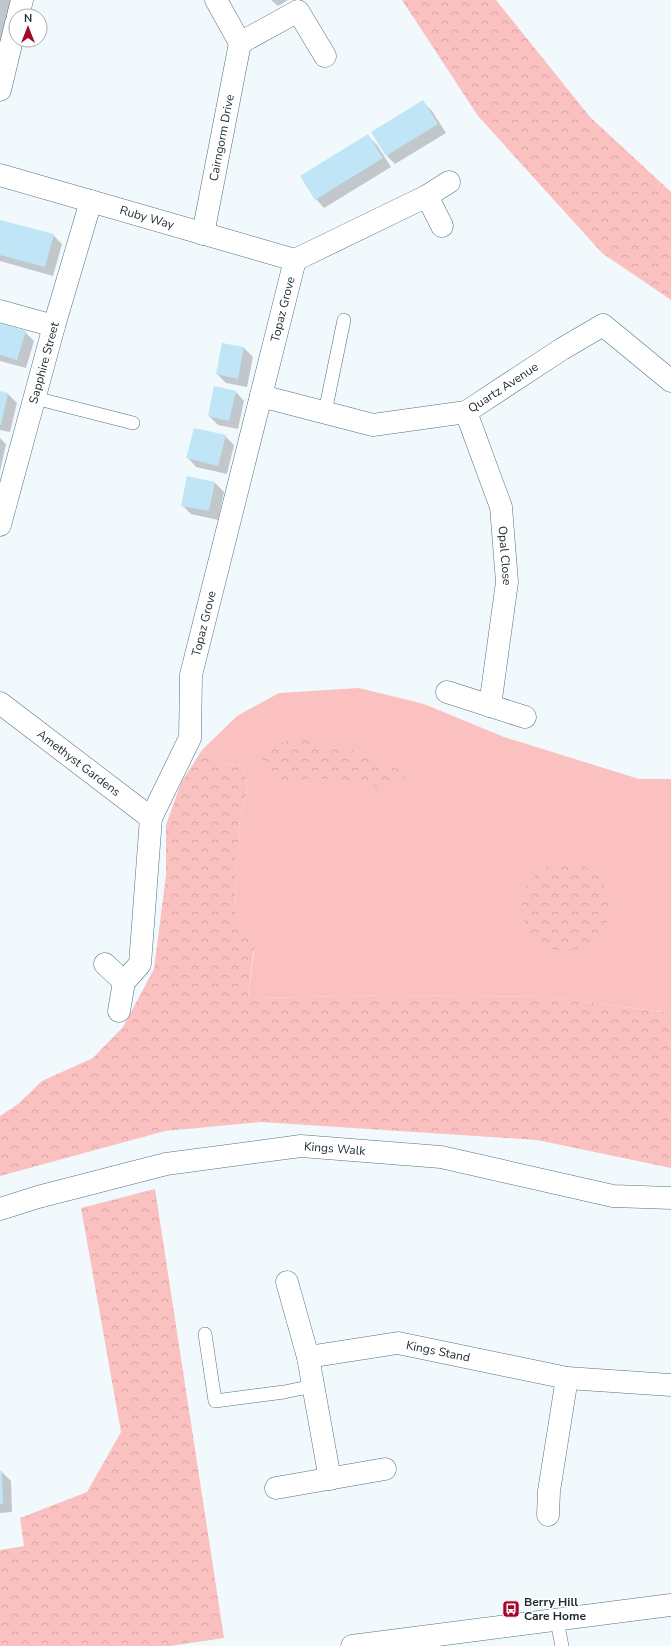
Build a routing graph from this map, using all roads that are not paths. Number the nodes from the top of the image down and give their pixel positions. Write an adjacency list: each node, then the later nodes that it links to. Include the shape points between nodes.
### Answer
1 (216, 0): 2 (street)
2 (240, 43): 4 (street, via 298,11); 11 (street, Cairngorm Drive)
3 (10, 48): 5 (street)
4 (325, 56)
5 (0, 90)
6 (0, 175): 9 (street, Ruby Way)
7 (449, 182): 8 (street)
8 (427, 196): 10 (street); 12 (street)
9 (91, 201): 11 (street, Ruby Way); 15 (street, Sapphire Street)
10 (442, 226)
11 (203, 234): 12 (street, Ruby Way)
12 (295, 260): 17 (street, Topaz Grove)
13 (0, 311): 15 (street)
14 (344, 320): 19 (lane)
15 (54, 326): 18 (street, Sapphire Street)
16 (671, 381): 20 (street, Quartz Avenue, via 603,325 562,348)
17 (261, 396): 19 (street, Quartz Avenue); 27 (street, Topaz Grove, via 191,675 190,738)
18 (35, 398): 21 (lane); 22 (street, Sapphire Street)
19 (325, 412): 20 (street, Quartz Avenue, via 373,425)
20 (466, 412): 24 (street, Opal Close, via 501,507 507,582)
21 (133, 423)
22 (0, 526)
23 (447, 692): 24 (street)
24 (490, 706): 26 (street)
25 (2, 709): 27 (street, Amethyst Gardens)
26 (525, 717)
27 (151, 818): 29 (street, Topaz Grove, via 140,964)
28 (105, 964): 29 (street)
29 (124, 982): 30 (street)
30 (119, 1011)
31 (671, 1198): 32 (street, Kings Walk, via 613,1196 441,1157 301,1146 166,1164)
32 (0, 1209)
33 (287, 1282): 35 (street)
34 (205, 1334): 38 (lane, via 215,1401)
35 (308, 1356): 36 (street, Kings Stand, via 398,1343); 38 (street)
36 (567, 1378): 37 (street, Kings Stand); 42 (street, via 548,1491)
37 (671, 1384)
38 (314, 1386): 40 (street)
39 (384, 1469): 40 (street)
40 (330, 1479): 41 (street)
41 (276, 1488)
42 (548, 1515)
43 (671, 1605): 44 (street)
44 (557, 1621): 45 (street); 46 (lane)
45 (352, 1646)
46 (562, 1646)

